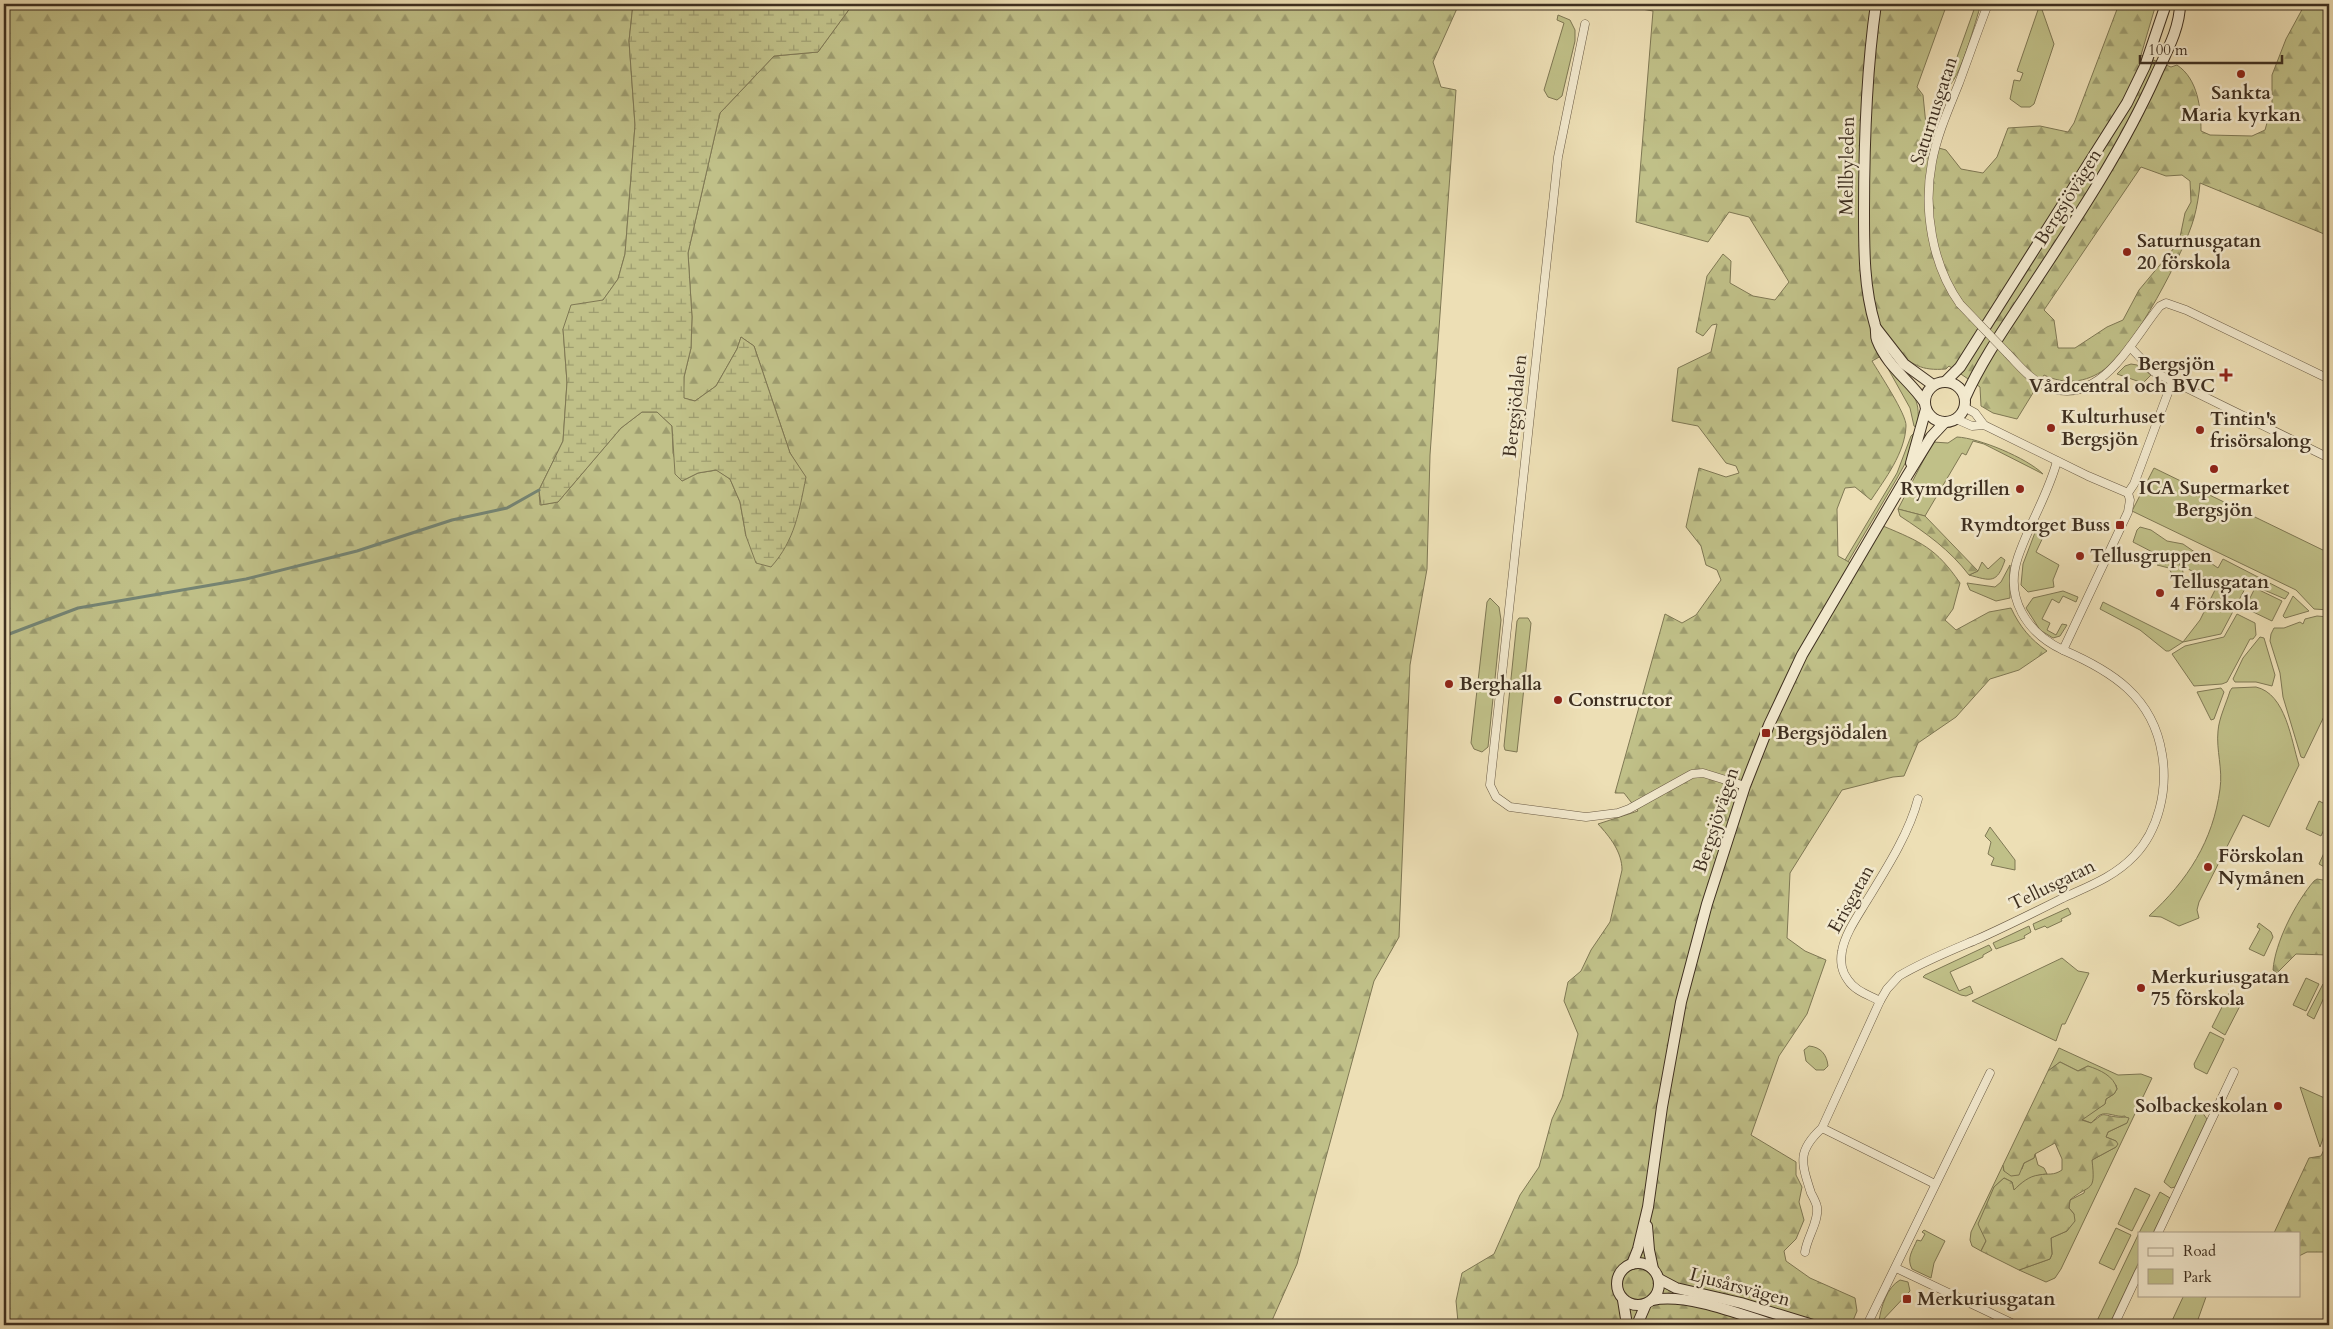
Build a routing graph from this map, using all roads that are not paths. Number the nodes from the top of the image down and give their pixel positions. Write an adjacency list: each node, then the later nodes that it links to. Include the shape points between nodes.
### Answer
1 (1876, 4): 6 (main road, Mellbyleden, via 1866,96 1864,184 1865,277)
2 (1988, 4): 7 (street, Saturnusgatan, bridge, via 1932,161 1929,185 1932,232 1946,282 1960,304 2037,382 2075,390 2095,382)
3 (2166, 4): 9 (main road, Bergsjövägen, via 2145,66 2116,122 1960,367)
4 (2182, 6): 12 (main road, Bergsjövägen, via 2168,49 2129,131 1986,357)
5 (1585, 24): 22 (street, Bergsjödalen, via 1558,157 1490,785 1496,798 1510,807 1586,817 1629,809 1692,774 1703,773)
6 (1876, 328): 11 (main road, Mellbyleden, via 1904,364); 13 (main road, Mellbyleden, via 1876,337 1886,358)
7 (2130, 347): 8 (street, Saturnusgatan, via 2155,311 2166,303); 10 (street, via 2154,372)
8 (2329, 379)
9 (1945, 382): 11 (main road); 12 (main road, via 1956,385)
10 (2172, 382): 17 (street); 20 (street)
11 (1933, 385): 13 (main road, Bergsjövägen, via 1927,393)
12 (1965, 402): 14 (main road, Bergsjövägen); 16 (street)
13 (1925, 406): 15 (main road, via 1933,418); 19 (main road, Bergsjövägen)
14 (1956, 419): 15 (main road); 16 (street, via 1972,426)
15 (1945, 422): 19 (main road, Bergsjövägen, via 1931,437)
16 (1984, 425): 18 (street)
17 (2329, 458)
18 (2057, 461): 20 (street); 21 (street, Tellusgatan, via 2018,558 2015,586 2023,616 2039,636)
19 (1907, 476): 22 (main road, Bergsjövägen, via 1798,661)
20 (2128, 493): 21 (street, via 2128,512)
21 (2063, 650): 24 (street, Tellusgatan, via 2104,670 2127,686 2152,722 2161,745 2164,767 2161,802 2153,826 2136,854 2098,883 1906,972 1891,983)
22 (1746, 786): 29 (main road, Bergsjövägen, via 1707,904 1681,1002)
23 (1918, 799): 24 (street, Erisgatan, via 1892,859 1852,925 1842,951 1847,980 1856,989)
24 (1880, 1001): 27 (street, Tellusgatan)
25 (2234, 1072): 30 (street)
26 (1990, 1073): 28 (street)
27 (1822, 1128): 28 (street); 31 (street, via 1808,1141 1803,1152 1806,1178 1817,1207)
28 (1935, 1184): 33 (street)
29 (1648, 1207): 32 (main road, Bergsjövägen); 34 (main road, Bergsjövägen)
30 (2158, 1232)
31 (1806, 1252)
32 (1632, 1264): 34 (main road, via 1643,1263); 37 (main road, Bergsjövägen, via 1622,1271 1617,1282)
33 (1896, 1268): 43 (street); 44 (street)
34 (1653, 1269): 36 (main road, Bergsjövägen)
35 (2138, 1274): 45 (street)
36 (1659, 1279): 38 (main road, via 1659,1291); 42 (main road, Ljusårsvägen, via 1676,1288)
37 (1623, 1300): 38 (main road, via 1634,1305); 39 (main road, Bergsjövägen)
38 (1649, 1302): 40 (main road); 41 (main road, Ljusårsvägen, via 1676,1299 1699,1303)
39 (1627, 1325)
40 (1637, 1325)
41 (1774, 1325)
42 (1813, 1325)
43 (1868, 1325)
44 (2016, 1325)
45 (2114, 1325)

